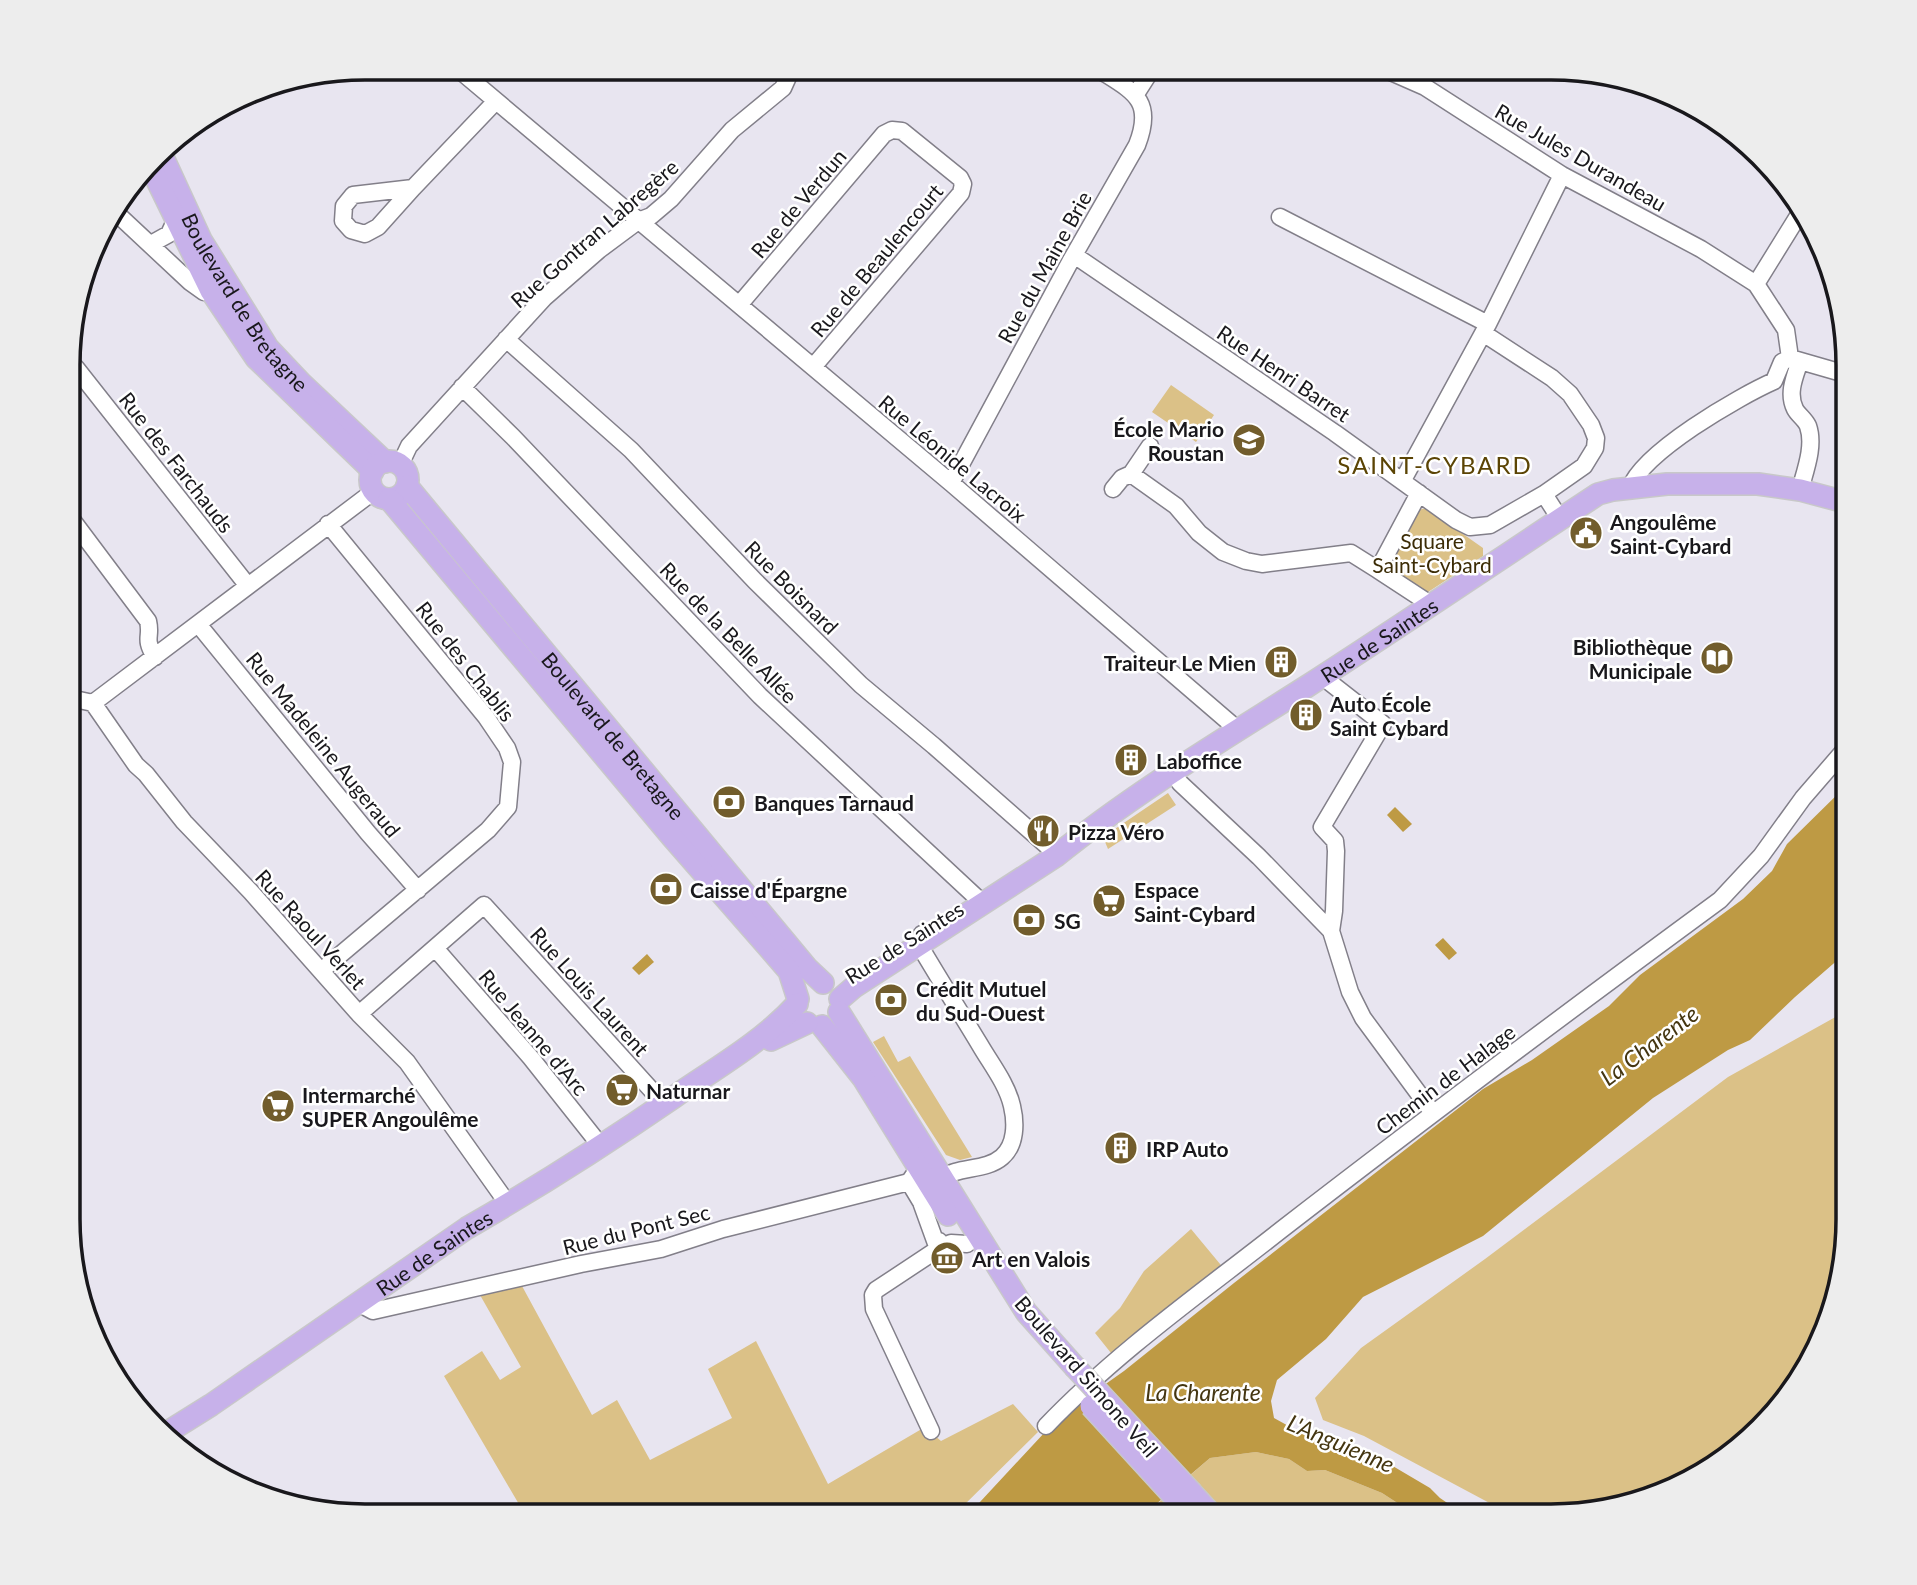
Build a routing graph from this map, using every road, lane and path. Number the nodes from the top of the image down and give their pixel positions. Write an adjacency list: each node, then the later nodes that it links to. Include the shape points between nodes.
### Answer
1 (471, 80): 7 (street, Rue Léonide Lacroix)
2 (787, 80): 17 (street, Rue Gontran Labregère, via 732,130 671,199)
3 (1115, 80): 6 (street)
4 (1145, 80): 6 (street)
5 (1408, 80): 11 (street, Rue Jules Durandeau)
6 (1136, 94): 19 (street, Rue du Maine Brie, via 1142,106 1143,131)
7 (496, 101): 12 (street); 17 (street, Rue Léonide Lacroix)
8 (892, 130): 22 (street, Rue de Verdun); 26 (street, Rue de Beaulencourt, via 902,131 960,178 961,193)
9 (165, 163): 34 (main road, Boulevard de Bretagne, via 201,240 268,348)
10 (154, 175): 16 (main road, Boulevard de Bretagne)
11 (1562, 175): 20 (street, Rue Jules Durandeau, via 1702,249); 23 (street)
12 (413, 188)
13 (1280, 217): 23 (street)
14 (122, 218): 18 (street)
15 (1796, 219): 20 (street)
16 (175, 221): 18 (street, via 169,234); 21 (main road, Boulevard de Bretagne)
17 (638, 221): 22 (street, Rue Léonide Lacroix); 24 (street, Rue Gontran Labregère, via 544,298)
18 (150, 244): 21 (street, via 190,282)
19 (1074, 255): 35 (street, Rue Henri Barret); 36 (street, Rue du Maine Brie)
20 (1756, 284): 25 (street, via 1786,330)
21 (211, 292): 34 (main road, Boulevard de Bretagne, via 256,358 341,442)
22 (739, 305): 26 (street, Rue Léonide Lacroix)
23 (1486, 328): 35 (street); 41 (street, via 1570,394 1596,438 1584,466)
24 (506, 339): 31 (street, Rue Gontran Labregère); 59 (street, Rue Boisnard, via 631,450 861,685)
25 (1795, 359): 27 (street); 29 (street, via 1782,362); 30 (street)
26 (813, 367): 36 (street, Rue Léonide Lacroix)
27 (1836, 371)
28 (80, 373): 49 (street, Rue des Farchauds)
29 (1768, 384): 30 (street); 37 (street, via 1646,463)
30 (1792, 384): 39 (street, via 1795,410 1808,424 1810,439)
31 (462, 387): 34 (street, Rue Gontran Labregère); 61 (street, Rue de la Belle Allée, via 760,696)
32 (1150, 446): 33 (street)
33 (1131, 474): 38 (street); 48 (street, via 1176,506 1199,533 1246,561 1262,564 1351,552)
34 (384, 477): 45 (street, Rue Gontran Labregère); 66 (main road, Boulevard de Bretagne, via 400,495 407,486); 67 (main road, Boulevard de Bretagne, via 672,837 789,971)
35 (1403, 480): 40 (street, Rue Henri Barret)
36 (951, 483): 56 (street, Rue Léonide Lacroix)
37 (1630, 488): 39 (main road, Rue de Saintes, via 1758,484); 44 (main road, Rue de Saintes, via 1598,494)
38 (1113, 489)
39 (1800, 491): 42 (main road, Rue de Saintes)
40 (1419, 493): 43 (street, Rue Henri Barret, via 1470,527 1490,525); 48 (street)
41 (1544, 494): 43 (street); 44 (street)
42 (1836, 500)
43 (1523, 507): 47 (street)
44 (1560, 519): 47 (main road, Rue de Saintes)
45 (328, 524): 49 (street, Rue Gontran Labregère); 60 (street, Rue des Chablis, via 486,718 512,762 508,807)
46 (80, 529): 52 (street, via 148,621 147,642)
47 (1540, 532): 50 (main road, Rue de Saintes)
48 (1378, 570): 50 (street)
49 (248, 586): 51 (street, Rue Gontran Labregère)
50 (1430, 604): 53 (main road, Rue de Saintes)
51 (198, 624): 52 (street, Rue Gontran Labregère); 60 (street, Rue Madeleine Augeraud)
52 (155, 657): 55 (street, Rue Gontran Labregère)
53 (1325, 675): 56 (main road, Rue de Saintes); 62 (street, via 1383,724 1322,827 1335,841 1336,851)
54 (80, 700): 55 (street)
55 (93, 703): 65 (street, Rue Raoul Verlet, via 136,765 184,822)
56 (1236, 732): 58 (main road, Rue de Saintes)
57 (1836, 761): 70 (street, Chemin de Halage, via 1720,900)
58 (1173, 772): 59 (main road, Rue de Saintes); 62 (street)
59 (1054, 853): 61 (main road, Rue de Saintes); 63 (main road, Rue de Saintes)
60 (418, 890): 65 (street, Rue des Chablis)
61 (976, 897): 63 (main road, Rue de Saintes)
62 (1331, 931): 70 (street, via 1363,1017)
63 (922, 938): 66 (main road, Rue de Saintes, via 878,957); 73 (street, via 1006,1088 1015,1119 1013,1138 1002,1157)
64 (435, 948): 68 (street); 69 (street, Rue Louis Laurent, via 484,905); 71 (street, Rue Jeanne d'Arc)
65 (321, 971): 68 (street, Rue Raoul Verlet)
66 (833, 995): 67 (main road, via 833,1021); 67 (main road, via 816,983 805,988); 73 (main road, Boulevard Simone Veil)
67 (806, 1013): 69 (main road, Rue de Saintes, via 776,1025); 72 (main road, Boulevard Simone Veil, via 863,1078)
68 (359, 1014): 74 (street, Rue Raoul Verlet, via 407,1062)
69 (662, 1106): 71 (main road, Rue de Saintes)
70 (1433, 1113): 80 (street, Chemin de Halage, via 1101,1373)
71 (600, 1145): 74 (main road, Rue de Saintes)
72 (914, 1175): 75 (main road, Boulevard Simone Veil); 77 (street); 78 (street, Rue du Pont Sec, via 661,1249 373,1311)
73 (942, 1178): 79 (main road, Boulevard Simone Veil)
74 (508, 1204): 78 (main road, Rue de Saintes)
75 (943, 1208): 76 (main road, Boulevard Simone Veil); 77 (street)
76 (967, 1244): 77 (street, via 951,1243); 79 (main road, Boulevard Simone Veil, via 1023,1328)
77 (937, 1249): 82 (street, via 873,1295 874,1309)
78 (358, 1303): 81 (main road, Rue de Saintes)
79 (1069, 1371): 83 (main road, Boulevard Simone Veil, bridge)
80 (1046, 1426)
81 (173, 1429)
82 (932, 1431)
83 (1187, 1503)

